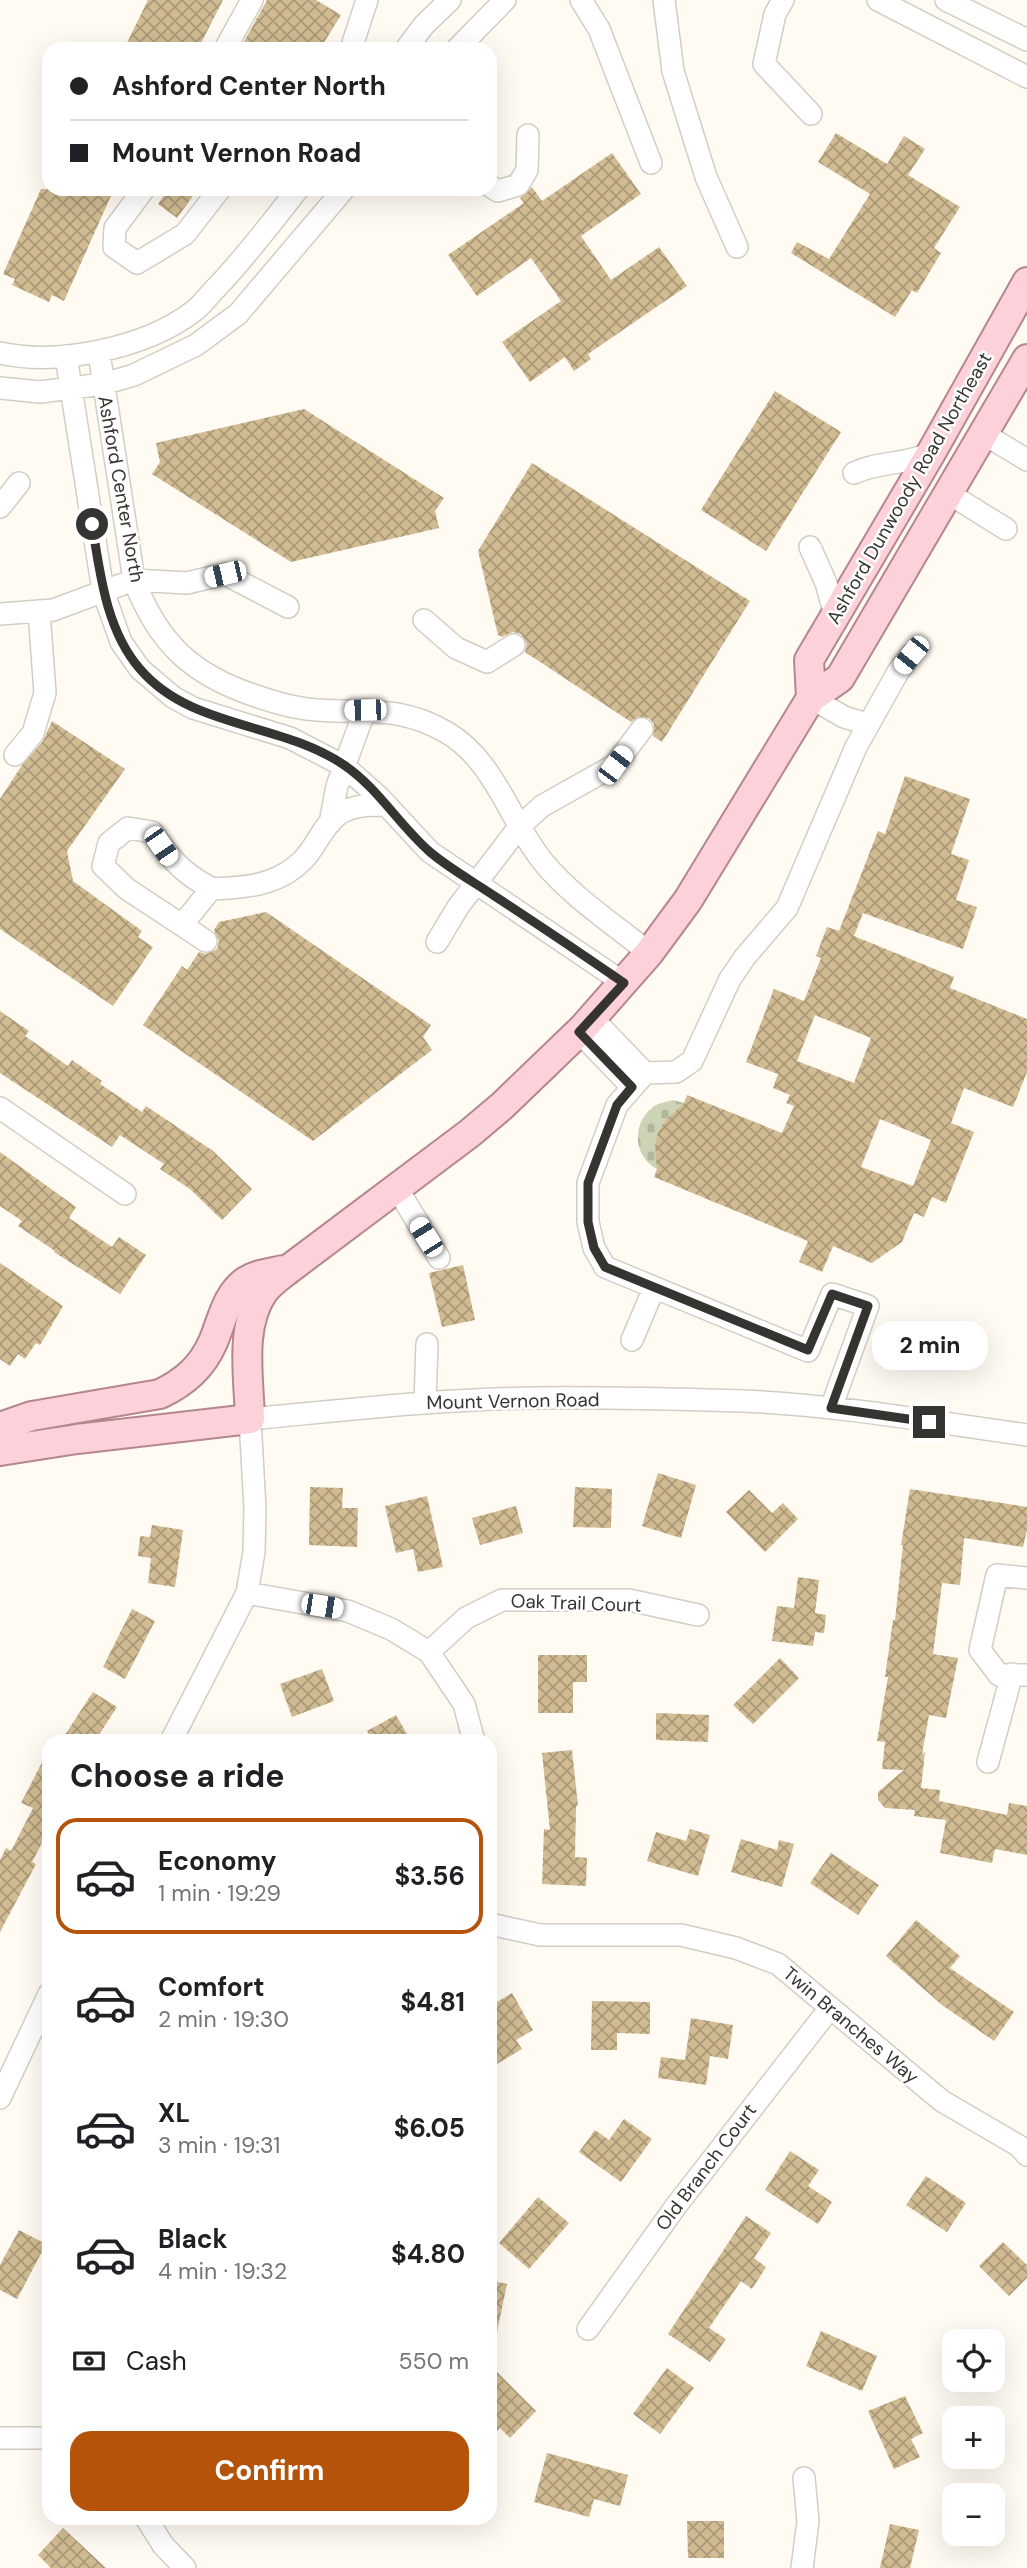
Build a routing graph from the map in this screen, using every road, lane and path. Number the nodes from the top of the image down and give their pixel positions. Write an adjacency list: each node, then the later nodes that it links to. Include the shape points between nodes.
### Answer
1 (251, 0): 11 (street)
2 (367, 0): 12 (street)
3 (450, 0): 13 (street)
4 (505, 0): 14 (street)
5 (581, 0): 18 (street, via 599,29)
6 (664, 0): 24 (street, via 673,71 706,177)
7 (783, 0): 16 (street, via 775,14 764,64)
8 (878, 0): 15 (street)
9 (946, 0): 10 (street)
10 (1027, 40)
11 (229, 42)
12 (353, 42)
13 (411, 42)
14 (464, 42)
15 (1027, 77)
16 (811, 114)
17 (528, 135): 19 (street, via 527,170 518,185)
18 (650, 163)
19 (497, 190)
20 (139, 196): 21 (street, via 116,229 114,247 137,264 185,234)
21 (215, 196)
22 (292, 196): 27 (street, via 194,311 162,329)
23 (338, 196): 30 (street, via 238,314 196,345 134,375)
24 (737, 247)
25 (1027, 282): 34 (main road, Ashford Dunwoody Road Northeast)
26 (0, 353): 28 (street)
27 (99, 353): 28 (street); 30 (street, Ashford Center North)
28 (66, 356): 32 (street, Ashford Center North)
29 (1027, 359): 33 (main road, Ashford Dunwoody Road Northeast)
30 (103, 384): 32 (street); 42 (street, Ashford Center North)
31 (0, 388): 32 (street, via 40,392)
32 (72, 388): 43 (street, Ashford Center North)
33 (984, 435): 35 (street); 38 (main road, Ashford Dunwoody Road Northeast)
34 (931, 453): 36 (street); 47 (main road, Ashford Dunwoody Road Northeast)
35 (1027, 460)
36 (854, 473)
37 (19, 483): 39 (street)
38 (948, 493): 40 (street); 51 (main road, Ashford Dunwoody Road Northeast, via 840,678)
39 (0, 507)
40 (1006, 529)
41 (810, 547): 47 (street)
42 (134, 580): 43 (street); 44 (street, via 187,583 225,574); 52 (street, Ashford Center North, via 163,636 204,673 239,691 287,705 319,711)
43 (103, 592): 45 (street); 56 (street, Ashford Center North, via 129,656 173,698 290,738)
44 (288, 607)
45 (39, 611): 46 (street); 55 (street, via 45,693 33,733)
46 (0, 614)
47 (835, 615): 51 (main road, Ashford Dunwoody Road Northeast, via 809,660)
48 (424, 620): 49 (street, via 456,648 487,662)
49 (514, 645)
50 (911, 655): 53 (street)
51 (811, 698): 53 (street); 65 (main road, Ashford Dunwoody Road Northeast, via 707,870)
52 (365, 710): 56 (street); 59 (street, Ashford Center North, via 416,718 449,733 488,774)
53 (867, 724): 68 (street, via 787,908 730,979 692,1061 677,1072)
54 (642, 729): 59 (street, via 615,765 542,806)
55 (15, 755)
56 (345, 766): 57 (street, Ashford Center North); 58 (street)
57 (386, 805): 58 (street, via 358,807); 60 (street, Ashford Center North, via 430,852)
58 (330, 823): 61 (street, via 316,846 286,875 250,886)
59 (519, 827): 60 (street); 65 (street, Ashford Center North, via 556,876)
60 (476, 884): 64 (street); 66 (street, Ashford Center North)
61 (211, 888): 62 (street); 62 (street, via 171,860 152,832 128,828 109,843 103,866 127,889)
62 (182, 925): 63 (street)
63 (206, 941)
64 (437, 942)
65 (649, 953): 66 (main road, Ashford Dunwoody Road Northeast)
66 (624, 983): 67 (main road, Ashford Dunwoody Road Northeast)
67 (586, 1025): 68 (street); 70 (main road, Ashford Dunwoody Road Northeast, via 502,1106)
68 (639, 1080): 74 (street, via 617,1105 588,1183 588,1222 594,1248 605,1267)
69 (0, 1108): 71 (street)
70 (397, 1188): 72 (street); 73 (main road, Ashford Dunwoody Road Northeast)
71 (125, 1194)
72 (439, 1258)
73 (289, 1269): 79 (main road, Ashford Dunwoody Road Northeast, via 263,1292 253,1314 248,1338); 80 (main road, via 261,1274 239,1287 205,1357 174,1387 160,1394 32,1416)
74 (654, 1287): 75 (street); 78 (street, via 808,1350 832,1294 868,1306)
75 (632, 1340)
76 (426, 1344): 77 (street)
77 (425, 1403): 78 (street, Mount Vernon Road, via 536,1398 744,1401); 79 (street, Mount Vernon Road)
78 (831, 1408): 81 (street, Mount Vernon Road)
79 (250, 1419): 82 (main road, Mount Vernon Road); 84 (street, via 255,1520)
80 (0, 1427)
81 (1027, 1435)
82 (0, 1451)
83 (1027, 1578): 87 (street, via 997,1575 980,1650 999,1675)
84 (247, 1593): 86 (street, via 348,1611); 88 (street)
85 (698, 1615): 86 (street, Oak Trail Court, via 629,1600 502,1600 466,1618)
86 (429, 1652): 89 (street, via 464,1704)
87 (1020, 1674): 90 (street)
88 (174, 1734)
89 (472, 1734)
90 (988, 1762)
91 (497, 1926): 92 (street, Twin Branches Way, via 540,1935 681,1935 736,1948 778,1964)
92 (830, 2008): 95 (street, Twin Branches Way, via 942,2101); 96 (street, Old Branch Court, via 676,2206)
93 (42, 2009): 94 (street)
94 (0, 2098)
95 (1027, 2155)
96 (588, 2329)
97 (0, 2438): 98 (street)
98 (42, 2438)
99 (804, 2478): 102 (street, via 808,2521)
100 (150, 2525): 101 (street)
101 (185, 2568)
102 (802, 2568)

